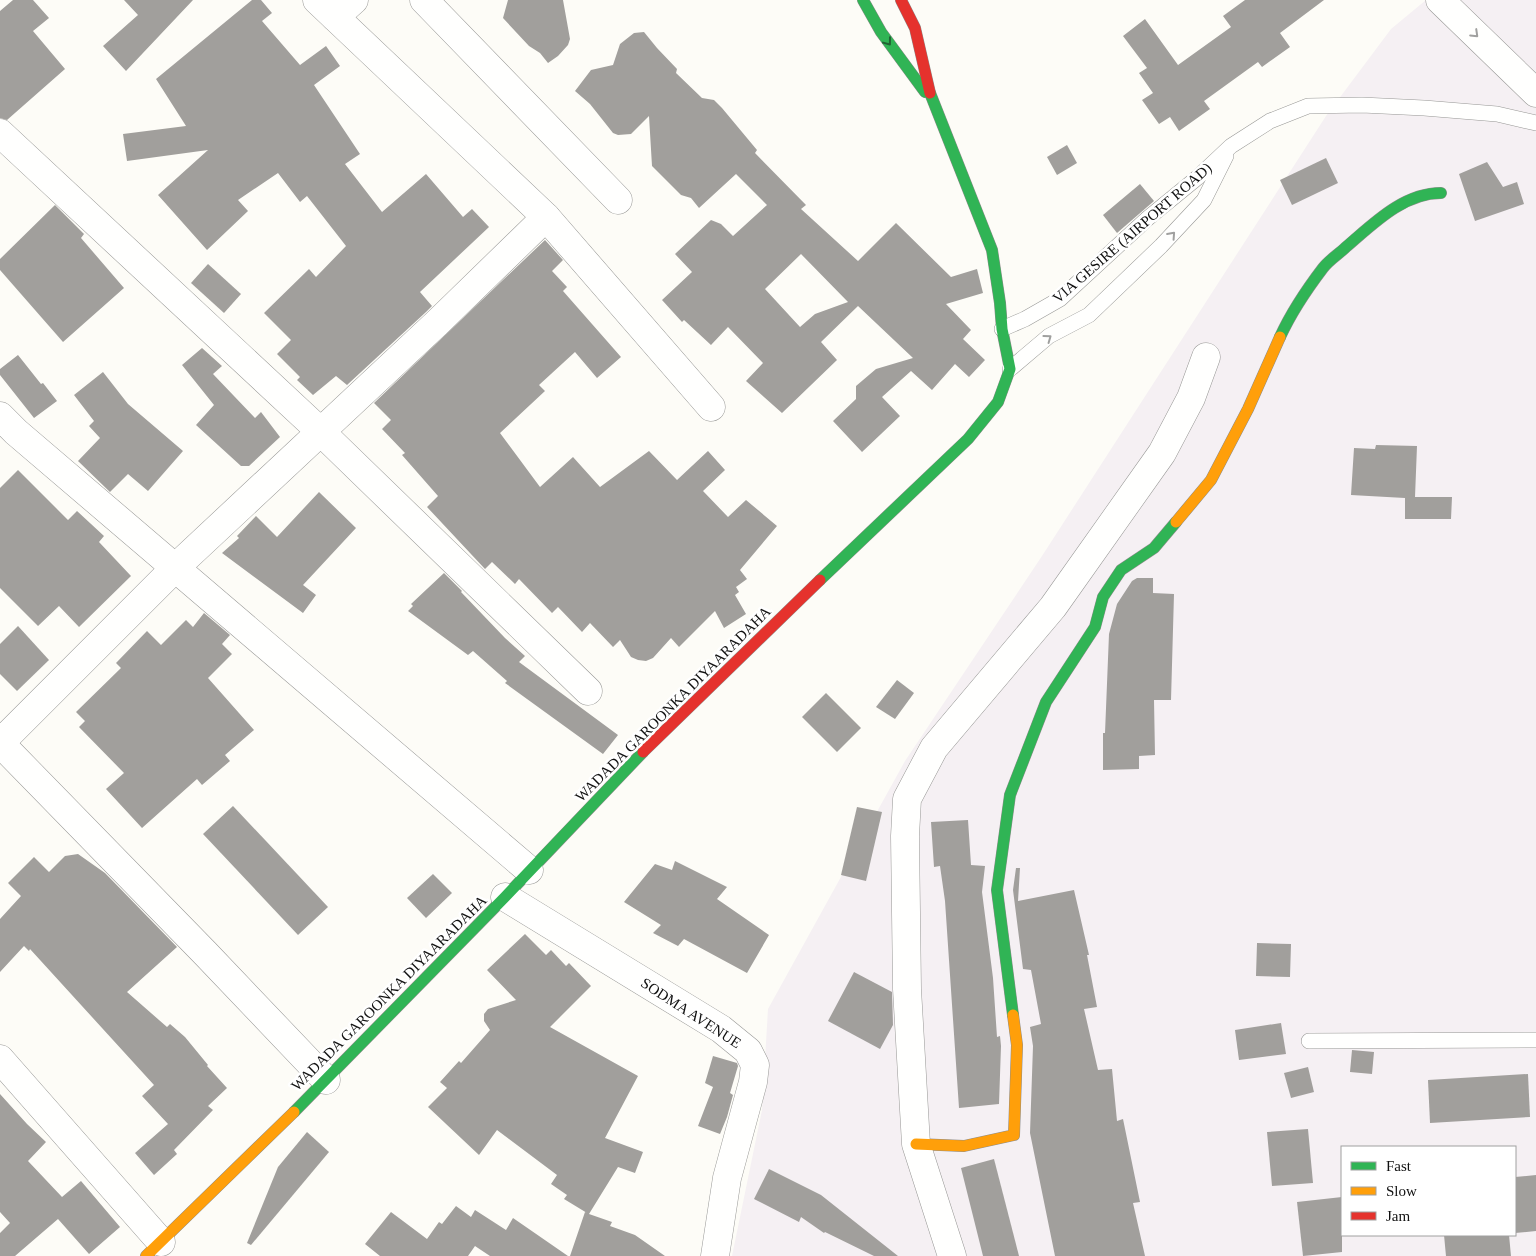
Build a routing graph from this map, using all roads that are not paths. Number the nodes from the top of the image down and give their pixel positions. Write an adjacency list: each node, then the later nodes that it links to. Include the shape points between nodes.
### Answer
1 (424, 0): 12 (street)
2 (863, 0): 7 (main road, one-way to 7, via 881,32)
3 (901, 0): 7 (main road, via 916,28)
4 (1440, 0): 6 (street, one-way to 6)
5 (335, 6): 13 (street)
6 (1536, 93)
7 (931, 99): 14 (main road, via 992,250)
8 (1536, 124): 10 (lane, VIA GESIRE (AIRPORT ROAD), via 1497,114 1424,108 1308,106 1270,121)
9 (0, 133): 19 (street)
10 (1232, 146): 14 (lane, VIA GESIRE (AIRPORT ROAD), via 1060,299); 16 (lane, VIA GESIRE (AIRPORT ROAD), one-way to 10, via 1049,336 1089,315 1161,246 1204,200)
11 (1441, 193): 29 (main road, via 1427,193 1399,204 1324,266 1287,322 1248,409 1211,480 1154,548 1121,570 1103,597 1095,627 1046,702 1010,794 997,890 1016,1045 1014,1136 964,1146)
12 (618, 200)
13 (546, 218): 17 (street); 19 (street)
14 (1002, 329): 16 (main road)
15 (1206, 357): 29 (street, via 1191,398 1157,461 1053,607 934,748 907,799 907,989)
16 (1010, 369): 23 (main road, WADADA GAROONKA DIYAARADAHA, via 998,402 968,439 842,557 633,762)
17 (711, 407)
18 (0, 416): 20 (street)
19 (321, 432): 20 (street); 21 (street)
20 (176, 568): 22 (street); 23 (street)
21 (588, 691)
22 (0, 743): 28 (street)
23 (529, 870): 24 (main road, WADADA GAROONKA DIYAARADAHA)
24 (505, 897): 28 (main road, WADADA GAROONKA DIYAARADAHA); 31 (street, SODMA AVENUE, via 721,1029 748,1050 754,1065 753,1082 727,1178)
25 (1536, 1040): 26 (lane)
26 (1309, 1041)
27 (0, 1059): 30 (street)
28 (326, 1080): 30 (main road, WADADA GAROONKA DIYAARADAHA)
29 (916, 1144): 32 (street)
30 (154, 1249)
31 (715, 1256)
32 (952, 1256)

